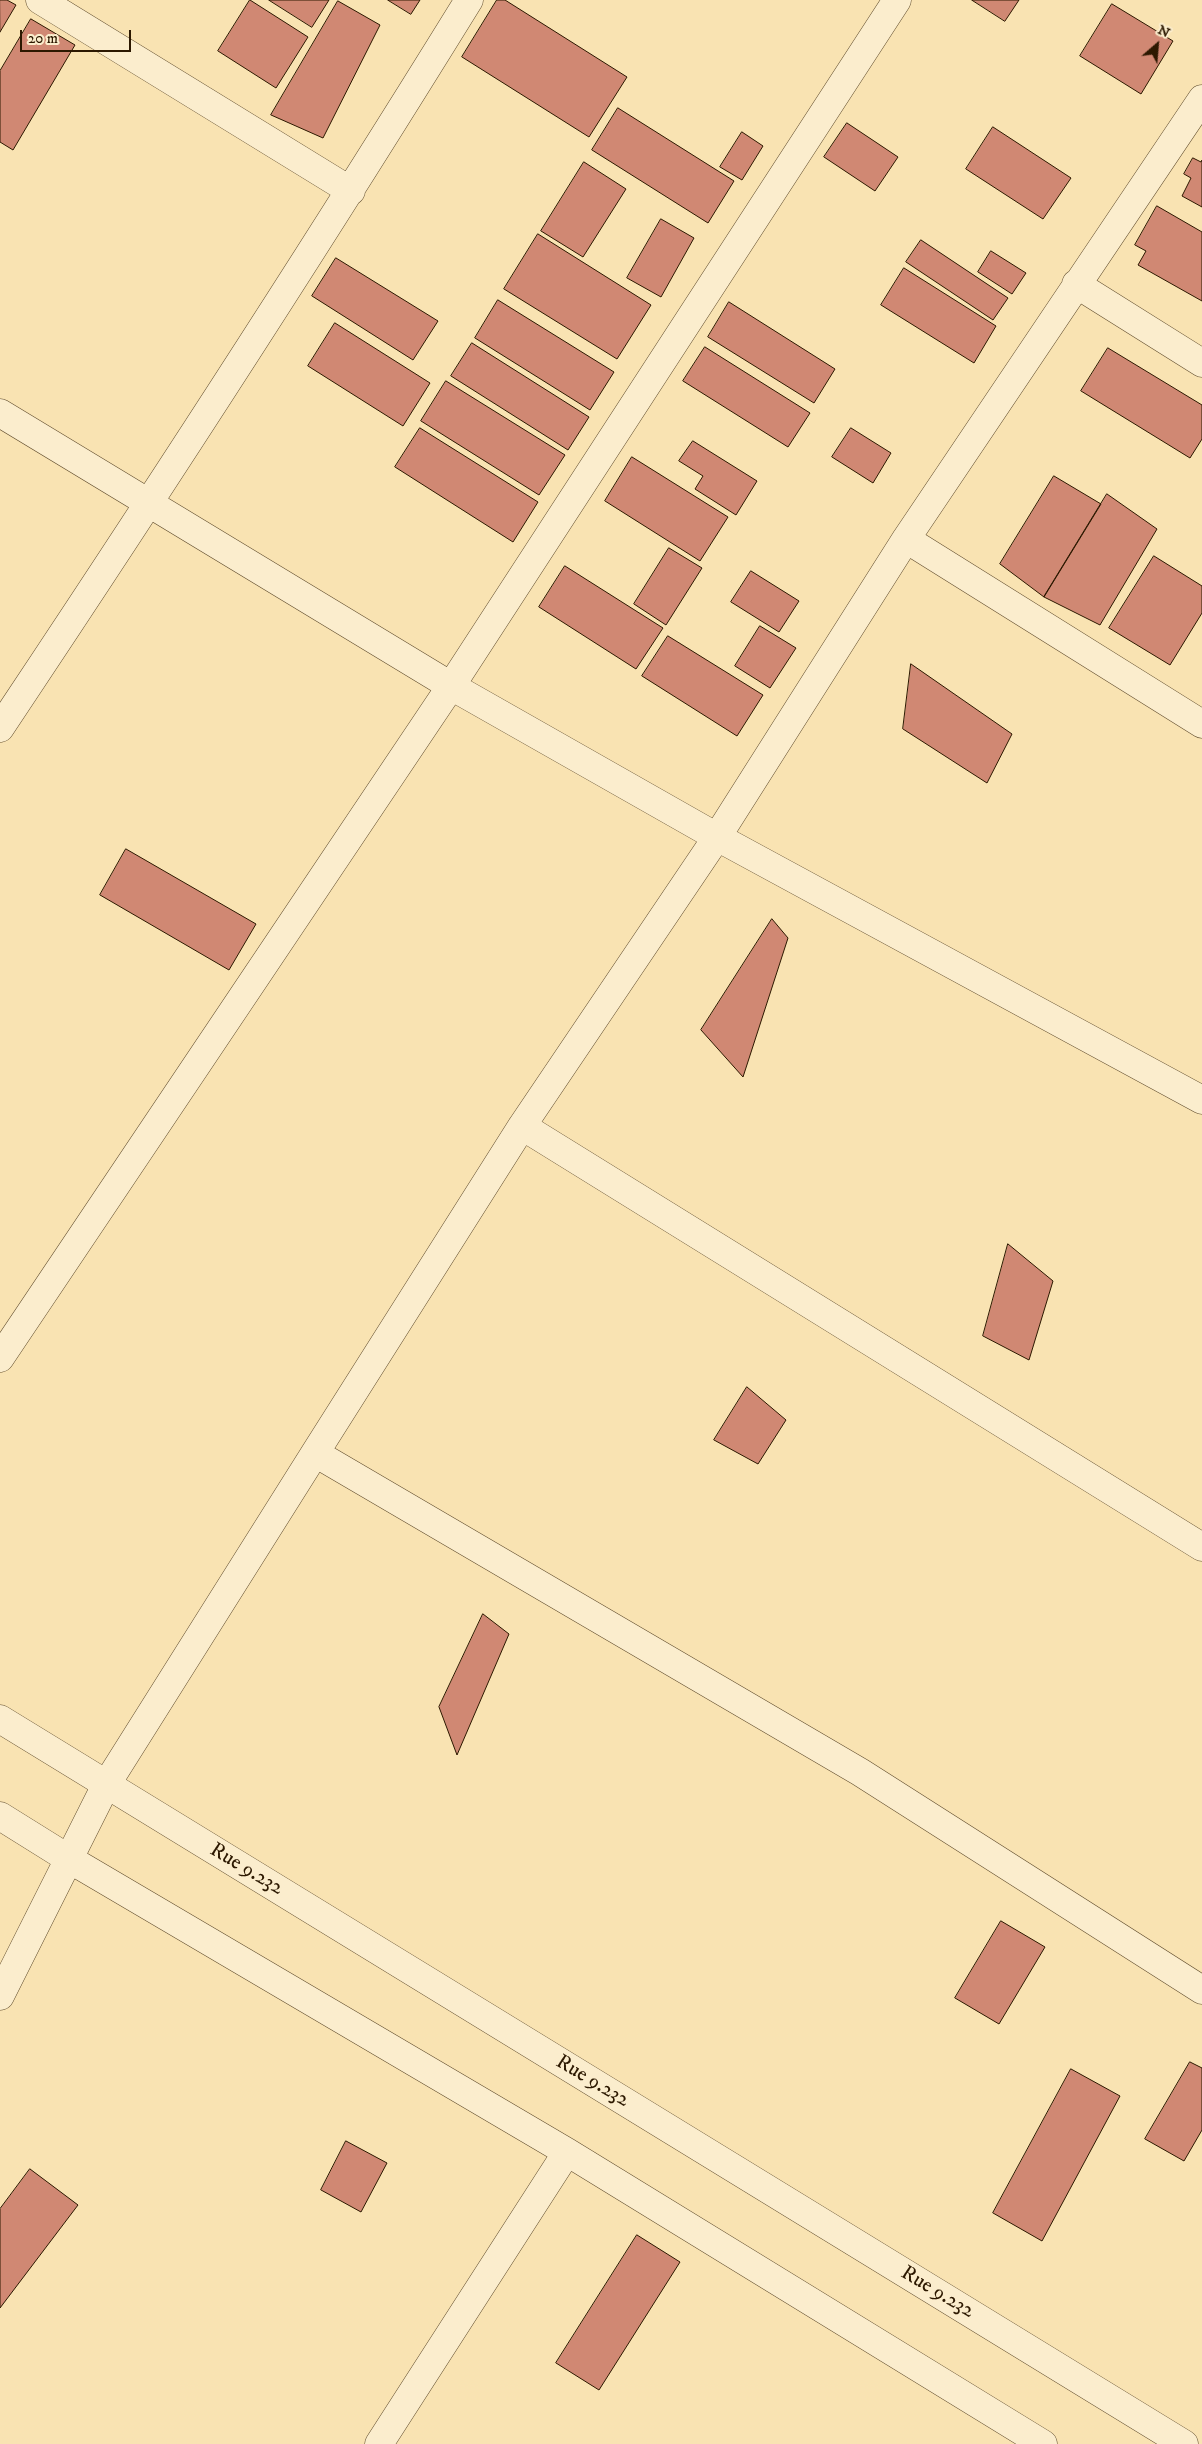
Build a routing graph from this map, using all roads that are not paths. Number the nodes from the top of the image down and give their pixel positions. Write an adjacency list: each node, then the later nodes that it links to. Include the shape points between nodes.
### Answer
1 (40, 0): 5 (street)
2 (469, 0): 5 (street)
3 (896, 0): 11 (street)
4 (1202, 98): 6 (street)
5 (351, 191): 9 (street)
6 (1076, 284): 7 (street); 10 (street)
7 (1202, 363)
8 (0, 414): 9 (street)
9 (148, 505): 11 (street); 13 (street)
10 (906, 539): 12 (street); 14 (street)
11 (451, 686): 14 (street); 17 (street)
12 (1202, 724)
13 (0, 728)
14 (717, 837): 15 (street); 16 (street)
15 (1202, 1100)
16 (522, 1126): 18 (street); 19 (street)
17 (0, 1358)
18 (315, 1453): 21 (street); 24 (street, via 860,1772)
19 (1202, 1547)
20 (0, 1719): 21 (street, Rue 9.232)
21 (106, 1785): 23 (street); 29 (street, Rue 9.232)
22 (0, 1816): 23 (street)
23 (69, 1859): 25 (street); 26 (street)
24 (1202, 1990)
25 (0, 1996)
26 (567, 2152): 27 (street); 28 (street)
27 (385, 2442)
28 (1043, 2444)
29 (1184, 2444)

